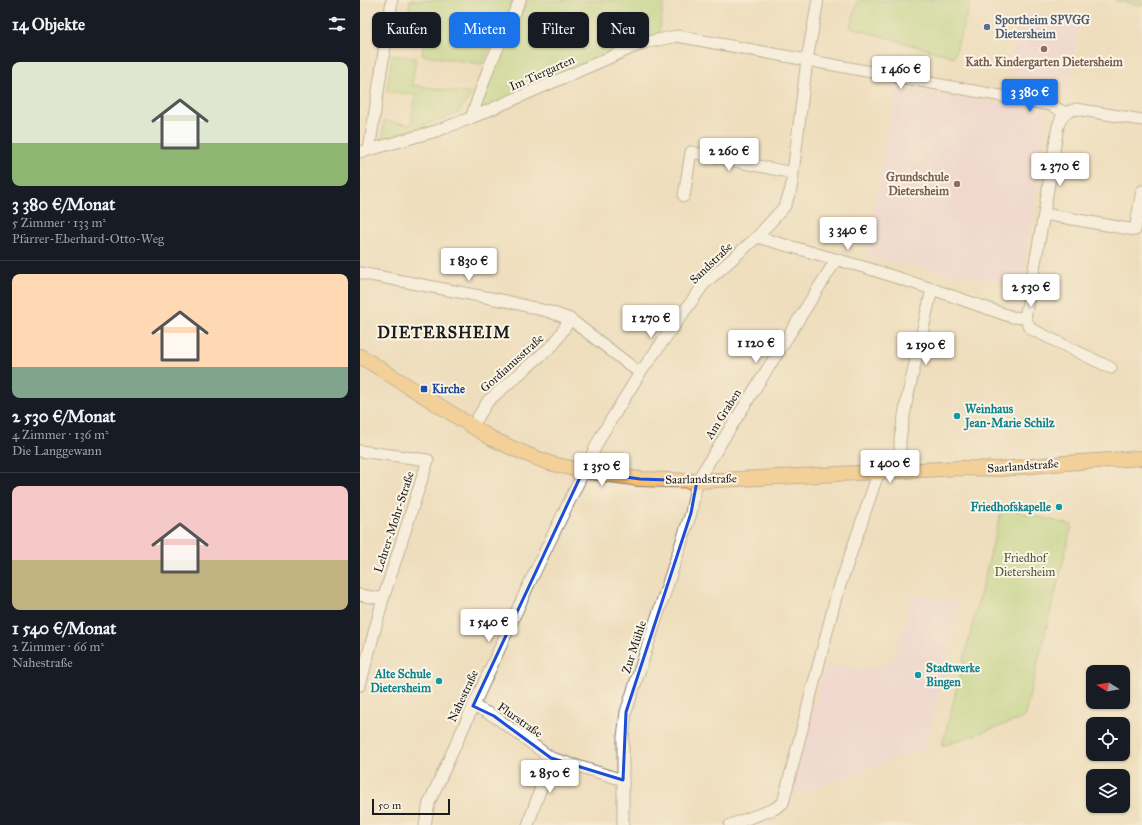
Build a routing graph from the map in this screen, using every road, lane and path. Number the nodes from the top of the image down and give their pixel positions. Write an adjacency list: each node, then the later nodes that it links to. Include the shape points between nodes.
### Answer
1 (392, 0): 8 (street)
2 (520, 0): 6 (street, via 489,67)
3 (818, 0): 4 (street, Sandstraße)
4 (807, 60): 5 (street, via 1050,105); 6 (street, Im Tiergarten, via 677,36 643,43); 9 (street, Sandstraße)
5 (1066, 113): 7 (street, via 1076,109); 12 (street, via 1058,126)
6 (471, 118): 8 (street, Im Tiergarten)
7 (1142, 120)
8 (365, 151)
9 (793, 172): 11 (street, via 690,152); 13 (street, Sandstraße, via 785,206)
10 (1142, 191): 12 (street, via 1136,230)
11 (684, 196)
12 (1044, 214): 17 (street)
13 (757, 237): 14 (street); 21 (street, Sandstraße, via 704,284)
14 (836, 260): 16 (street); 28 (street, Am Graben)
15 (360, 273): 18 (street, via 506,301)
16 (932, 289): 17 (street, via 1012,317); 26 (street, via 907,399 900,439)
17 (1025, 318): 20 (street, via 1032,329)
18 (570, 319): 21 (street); 22 (street, Gordianusstraße, via 554,344 488,401)
19 (360, 356): 22 (main road, Saarlandstraße)
20 (1111, 368)
21 (640, 373): 25 (street, Sandstraße, via 601,436)
22 (472, 427): 25 (main road, Saarlandstraße, via 514,449 549,463)
23 (360, 451): 30 (street, Lehrer-Mohr-Straße, via 428,460)
24 (1142, 458): 26 (main road, Saarlandstraße, via 1000,469)
25 (583, 471): 28 (main road, Saarlandstraße, via 640,479); 32 (street, Nahestraße)
26 (900, 471): 27 (main road, Saarlandstraße)
27 (879, 472): 28 (main road, Saarlandstraße); 38 (street, via 836,597 783,803 774,809)
28 (697, 481): 34 (street, Zur Mühle, via 691,513 626,712)
29 (360, 595): 30 (street)
30 (383, 599): 31 (street, Lehrer-Mohr-Straße)
31 (360, 684)
32 (473, 706): 33 (street, Flurstraße, via 494,716); 35 (street, Nahestraße, via 429,803)
33 (551, 758): 34 (street, Flurstraße); 36 (street)
34 (623, 780): 37 (street, Zur Mühle)
35 (425, 825)
36 (528, 825)
37 (623, 825)
38 (730, 825)

